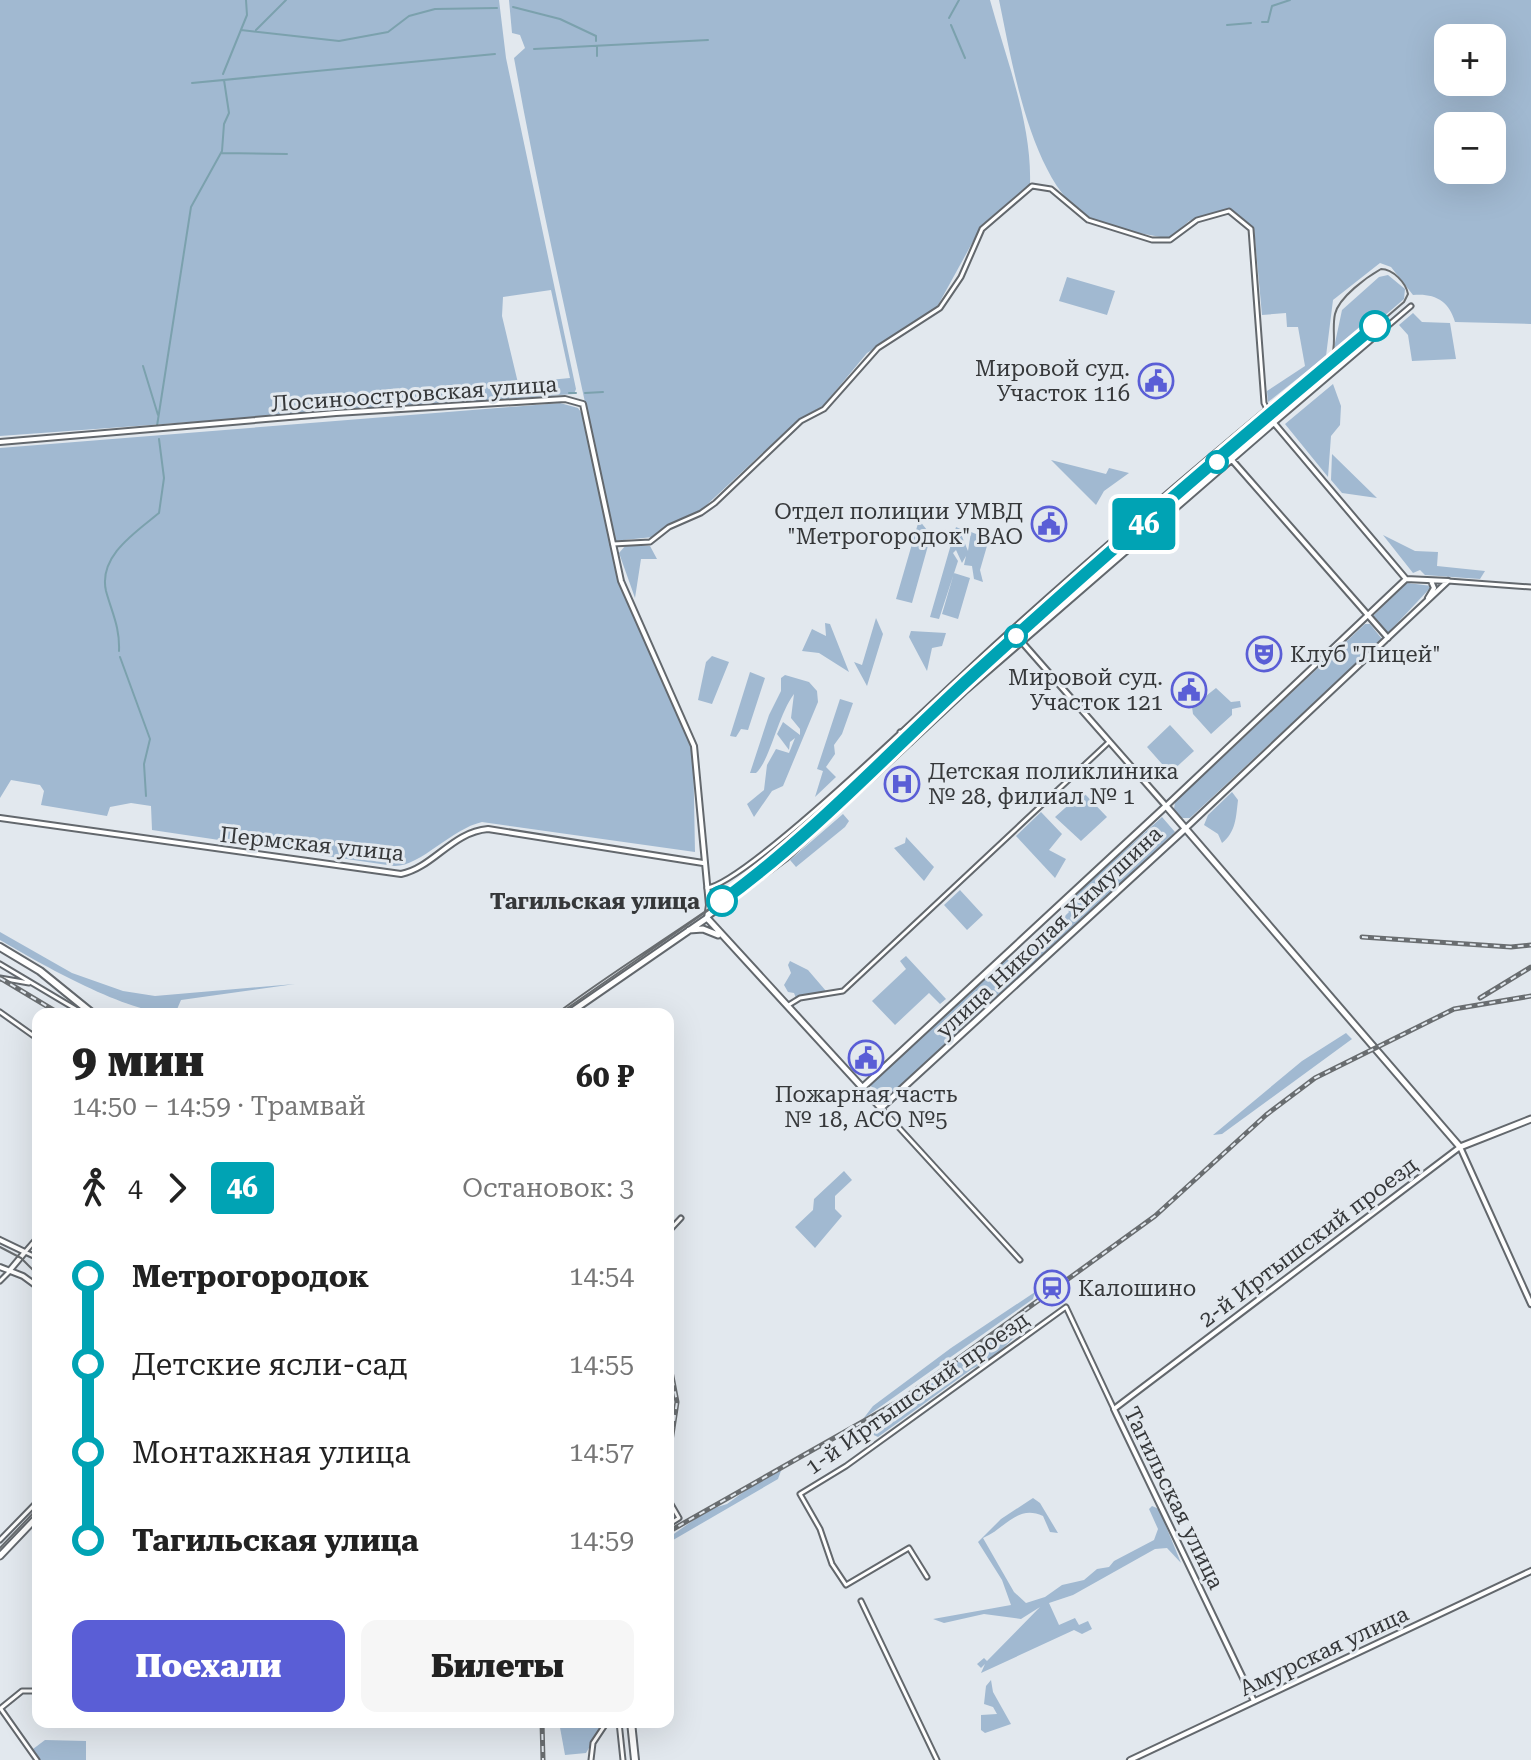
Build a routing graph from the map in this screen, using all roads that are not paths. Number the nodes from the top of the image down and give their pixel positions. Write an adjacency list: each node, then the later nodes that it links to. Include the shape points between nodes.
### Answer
1 (1411, 306): 3 (street)
2 (1266, 410): 3 (street); 6 (street); 7 (street, via 1251,229 1242,219 1229,211 1209,215 1170,240 1152,240 1091,221 1051,189 1032,186 982,229 940,308 878,348 824,409 801,421 715,503 650,542)
3 (1274, 423): 5 (street); 9 (street)
4 (0, 442): 7 (street, Лосиноостровская улица, via 336,413 573,400 583,404)
5 (1232, 460): 8 (street); 14 (street)
6 (1116, 538): 8 (street); 17 (street)
7 (613, 544): 23 (street, Лосиноостровская улица, via 621,581 694,746)
8 (1128, 549): 16 (street)
9 (1406, 579): 10 (street); 14 (street, улица Николая Химушина)
10 (1429, 580): 11 (street); 13 (street, via 1434,588)
11 (1448, 581): 12 (street); 13 (street, улица Николая Химушина)
12 (1531, 587)
13 (1424, 603): 15 (street, улица Николая Химушина)
14 (1368, 616): 15 (street); 20 (street, улица Николая Химушина)
15 (1388, 638): 22 (street, улица Николая Химушина)
16 (1021, 641): 18 (street); 19 (street)
17 (900, 732): 19 (street); 24 (street, via 757,858 717,887)
18 (1110, 742): 20 (street); 32 (street, via 843,991 800,998)
19 (910, 743): 25 (street, via 786,858)
20 (1166, 806): 22 (main road); 38 (main road, улица Николая Химушина)
21 (0, 818): 23 (street, Пермская улица, via 401,874 459,838 488,829)
22 (1185, 829): 39 (main road, улица Николая Химушина); 41 (main road)
23 (703, 863): 24 (street, Лосиноостровская улица)
24 (707, 888): 25 (street, Лосиноостровская улица)
25 (707, 918): 26 (main road); 27 (main road)
26 (689, 930): 27 (main road, via 709,930); 35 (main road)
27 (722, 937): 32 (main road)
28 (0, 947): 34 (main road, via 48,976)
29 (0, 964): 31 (street)
30 (0, 978): 31 (street)
31 (40, 987): 33 (street)
32 (787, 1006): 38 (main road)
33 (74, 1008)
34 (86, 1008)
35 (577, 1008)
36 (0, 1012): 37 (street)
37 (32, 1035)
38 (862, 1088): 39 (main road)
39 (881, 1108): 48 (street)
40 (1531, 1119): 41 (main road, 2-й Иртышский проезд)
41 (1460, 1147): 53 (street); 55 (street, 2-й Иртышский проезд)
42 (681, 1218): 43 (street)
43 (674, 1226)
44 (0, 1240): 46 (street)
45 (32, 1244): 46 (street)
46 (25, 1252): 47 (street); 50 (street)
47 (32, 1255)
48 (1020, 1260)
49 (0, 1267): 50 (street)
50 (10, 1270): 51 (street); 52 (street)
51 (0, 1281)
52 (32, 1283)
53 (1531, 1304)
54 (1066, 1307): 55 (street, Тагильская улица); 61 (street, 1-й Иртышский проезд, via 800,1494 846,1585 909,1548)
55 (1114, 1409): 64 (street, Тагильская улица)
56 (32, 1507): 58 (street)
57 (32, 1522): 59 (main road)
58 (0, 1540)
59 (0, 1556)
60 (1531, 1571): 64 (street, Амурская улица)
61 (927, 1577)
62 (861, 1601): 73 (street)
63 (32, 1691): 65 (street, via 22,1691)
64 (1254, 1701): 74 (street, Амурская улица)
65 (1, 1708): 69 (street)
66 (603, 1728): 70 (street, via 593,1743)
67 (620, 1728): 71 (street)
68 (632, 1728): 72 (main road)
69 (37, 1760)
70 (591, 1760)
71 (623, 1760)
72 (635, 1760)
73 (937, 1760)
74 (1130, 1760)

